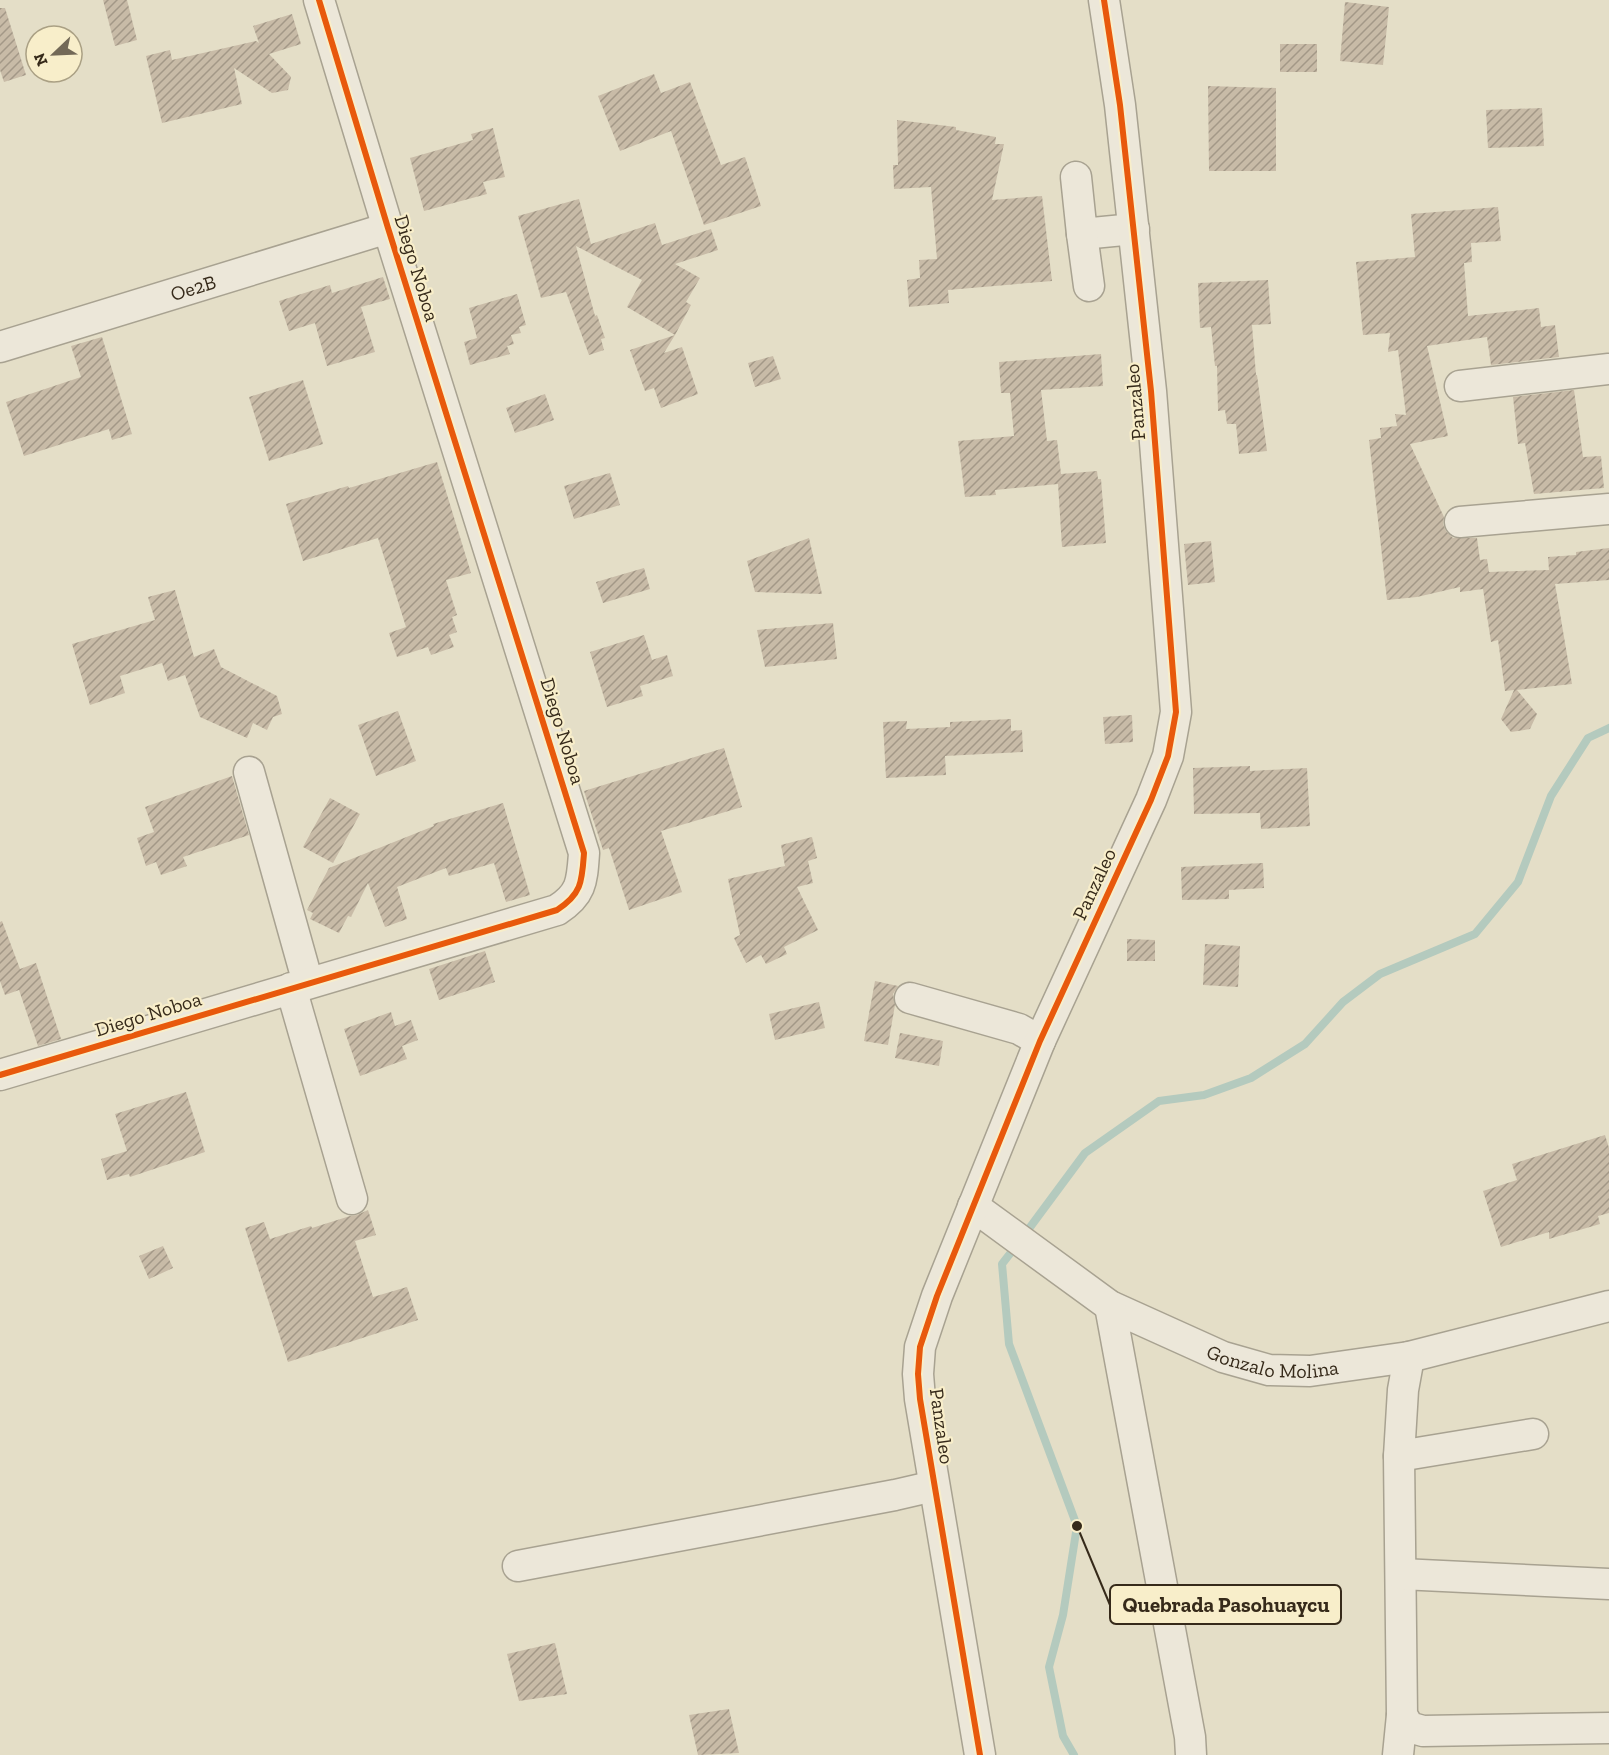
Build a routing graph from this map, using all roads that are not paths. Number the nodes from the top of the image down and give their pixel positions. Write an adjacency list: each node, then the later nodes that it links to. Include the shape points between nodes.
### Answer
1 (318, 0): 4 (street, Diego Noboa)
2 (1104, 0): 5 (street, Panzaleo)
3 (1076, 177): 6 (street)
4 (387, 228): 8 (street, Oe2B); 14 (street, Diego Noboa, via 584,853 582,878 572,900 557,910)
5 (1134, 229): 6 (street); 16 (street, Panzaleo, via 1176,712 1168,756 1151,800)
6 (1082, 234): 7 (street)
7 (1089, 286)
8 (0, 347)
9 (1609, 369): 10 (street)
10 (1460, 386)
11 (1609, 509): 12 (street)
12 (1460, 522)
13 (249, 772): 14 (street)
14 (300, 986): 17 (street, Diego Noboa); 18 (street)
15 (910, 998): 16 (street, via 1019,1029)
16 (1040, 1041): 19 (street, Panzaleo)
17 (0, 1075)
18 (352, 1199)
19 (973, 1206): 20 (street, Gonzalo Molina); 25 (street, Panzaleo, via 920,1347 920,1399)
20 (1110, 1306): 22 (street, Gonzalo Molina, via 1222,1357 1269,1370 1310,1371); 32 (street)
21 (1609, 1306): 22 (street, Gonzalo Molina)
22 (1409, 1357): 24 (street)
23 (1533, 1434): 24 (street)
24 (1399, 1456): 27 (street)
25 (934, 1486): 26 (street); 31 (street, Panzaleo)
26 (518, 1566)
27 (1401, 1574): 28 (street); 29 (street)
28 (1609, 1584)
29 (1402, 1715): 30 (street, via 1409,1727 1423,1731); 33 (street)
30 (1609, 1728)
31 (980, 1755)
32 (1191, 1755)
33 (1398, 1755)

